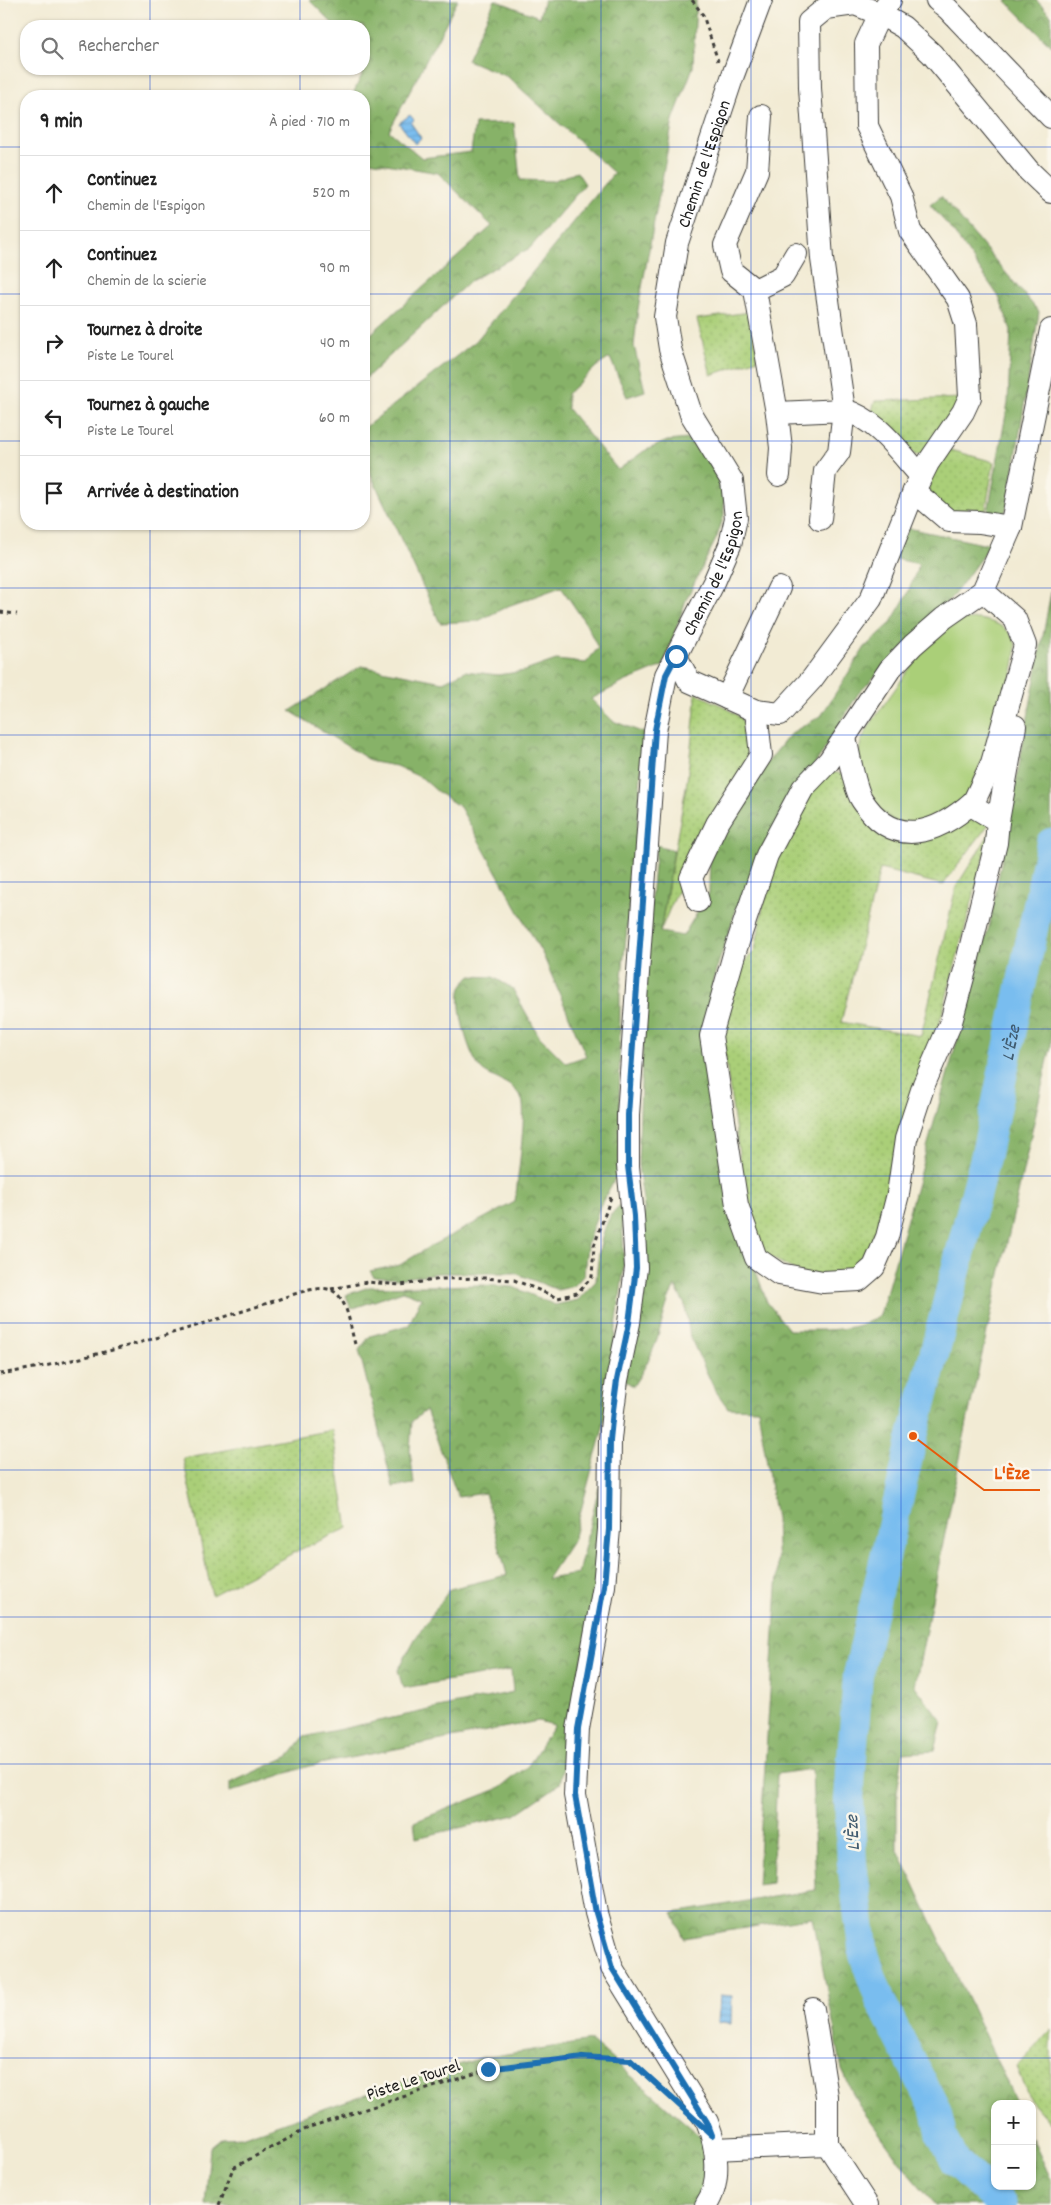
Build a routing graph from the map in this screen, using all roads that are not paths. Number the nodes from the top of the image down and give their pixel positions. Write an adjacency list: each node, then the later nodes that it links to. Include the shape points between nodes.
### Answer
1 (761, 0): 19 (street, Chemin de l'Espigon, via 677,243 665,317 670,350 691,414 732,481 736,518 730,545 718,573)
2 (937, 0): 5 (street)
3 (885, 7): 6 (street, via 932,54 1029,171); 11 (street, via 855,4 826,8 809,22 810,88 822,259); 14 (street, via 866,44 867,126 901,196 910,232 958,299 966,324 970,397)
4 (761, 116): 8 (street, via 757,171 725,245 732,271)
5 (1051, 117)
6 (1051, 192)
7 (796, 254): 8 (street, via 783,276)
8 (755, 290): 12 (street)
9 (1051, 330): 10 (street)
10 (1047, 370): 16 (street)
11 (844, 410): 12 (street); 14 (street, via 859,414 873,425); 15 (street, via 839,452 825,471)
12 (777, 413): 13 (street, via 781,448)
13 (779, 475)
14 (918, 483): 16 (street, via 949,521); 22 (street, via 871,599 812,679 780,714)
15 (820, 519)
16 (1011, 527): 18 (street)
17 (779, 588): 21 (street)
18 (983, 591): 20 (street, via 1015,619 1025,645); 23 (street, via 913,645 890,670)
19 (676, 656): 21 (street, via 689,680); 29 (street, Chemin de l'Espigon, via 666,675 655,730 628,1115 628,1166 636,1268 613,1410 604,1586 578,1729 575,1795 596,1913 612,1968 707,2122)
20 (1020, 664): 24 (street, via 992,763); 25 (street, via 1022,683)
21 (726, 698): 22 (street)
22 (756, 711): 26 (street, via 761,755 717,824 691,878)
23 (845, 738): 24 (street, via 861,799 879,820 898,832 918,833 943,824); 25 (street, via 829,761 803,788 767,855 734,951 711,1036 737,1205 756,1258 779,1274 823,1282 859,1280 874,1267 898,1194 906,1139 924,1084 951,1022 996,843)
24 (974, 801): 25 (street, via 976,808)
25 (998, 821)
26 (698, 901)
27 (813, 2008): 28 (street, via 827,2096)
28 (827, 2144): 29 (street); 31 (street)
29 (715, 2149): 30 (street, Chemin de l'Espigon, via 716,2176)
30 (706, 2205)
31 (867, 2205)

